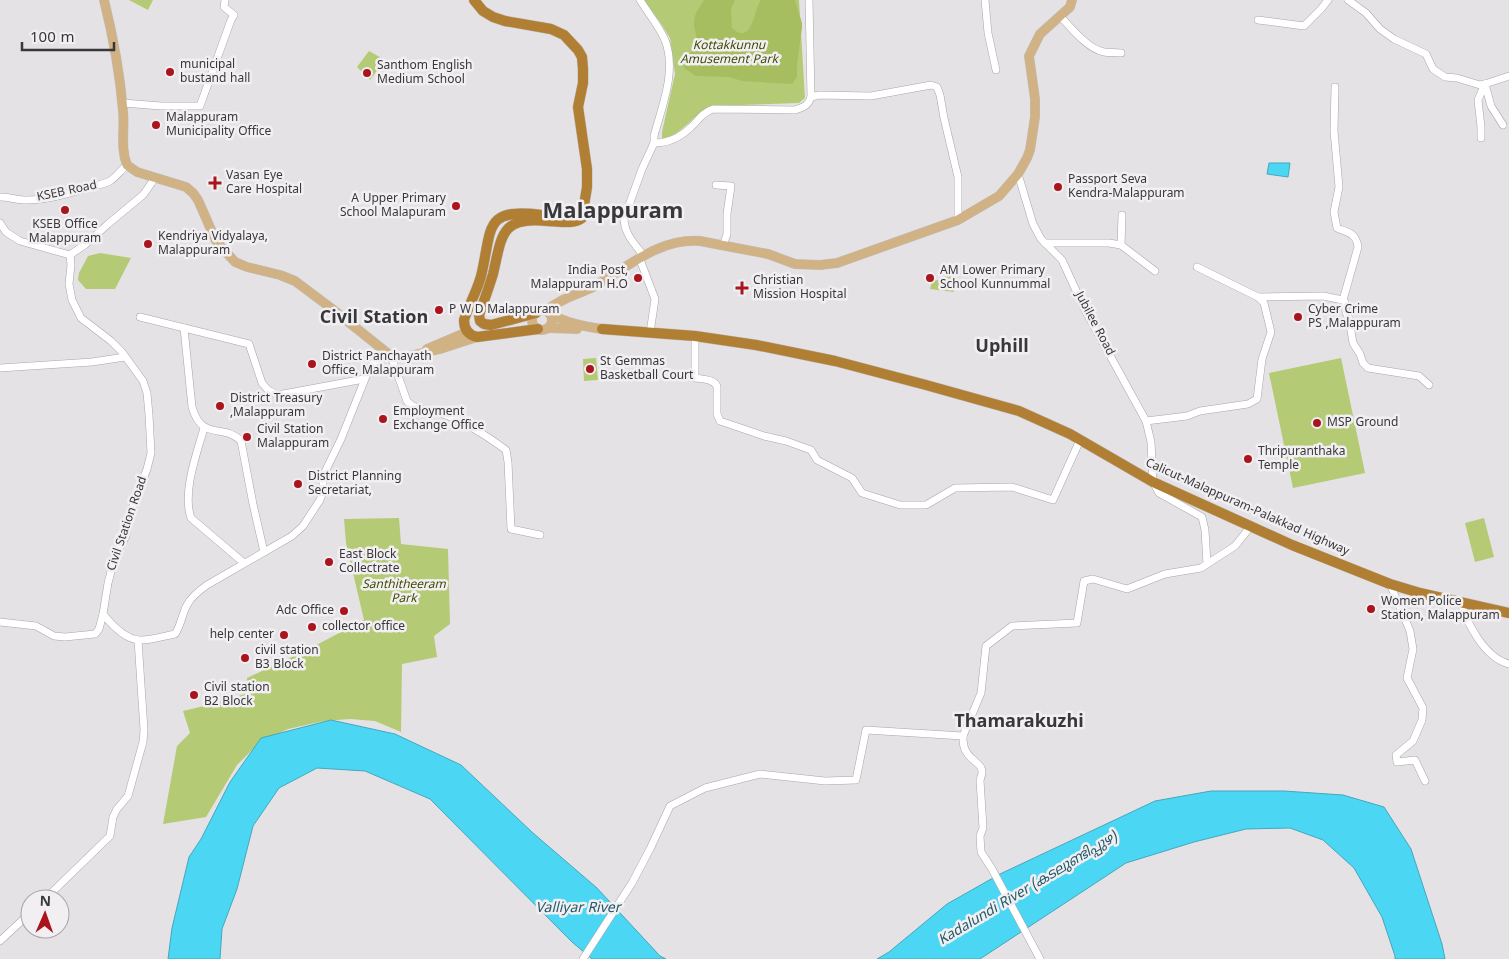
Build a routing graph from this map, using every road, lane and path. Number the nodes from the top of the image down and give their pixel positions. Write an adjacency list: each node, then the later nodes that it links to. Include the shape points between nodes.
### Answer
1 (104, 0): 18 (main road)
2 (226, 0): 18 (street, via 224,7 234,15 200,106)
3 (474, 0): 27 (highway, via 493,17 551,29 578,50 582,58 583,84 578,107 587,169)
4 (640, 0): 21 (street, via 669,52 670,71)
5 (809, 0): 17 (street)
6 (985, 0): 13 (street)
7 (1072, 0): 10 (main road, via 1070,7)
8 (1328, 0): 11 (street, via 1304,26)
9 (1348, 0): 15 (street, via 1394,39 1426,54 1433,69 1445,77)
10 (1060, 16): 12 (street, via 1078,35 1102,52); 23 (main road, via 1040,34 1029,56 1035,117 1030,150)
11 (1258, 20)
12 (1120, 53)
13 (996, 70)
14 (1509, 76): 15 (street)
15 (1485, 84): 19 (street, via 1491,106); 20 (street, via 1478,100)
16 (1335, 87): 39 (street, via 1334,131 1339,187 1334,212 1337,228 1353,235 1358,247)
17 (810, 97): 21 (street, via 806,107 795,110 712,109 670,142); 29 (street, via 871,96 931,85 936,87 958,177)
18 (122, 103): 22 (main road)
19 (1503, 125)
20 (1481, 138)
21 (654, 143): 35 (street, via 624,219 628,236)
22 (127, 165): 24 (main road); 26 (street, KSEB Road, via 103,184 78,192 46,199)
23 (1018, 174): 29 (main road, via 999,196); 31 (street, Jubilee Road, via 1033,224)
24 (155, 178): 34 (street, via 143,195); 50 (main road, via 186,187 193,193 216,241 235,262 295,281)
25 (716, 185): 33 (street, via 731,186)
26 (0, 197)
27 (584, 209): 40 (highway, via 579,221 536,220 512,225 498,244 480,320 491,325); 45 (highway, via 577,216 566,218 515,213 502,216 494,223 489,233 482,274 464,320)
28 (1122, 215): 32 (street)
29 (958, 220): 33 (main road, via 837,263 820,265 795,264 768,254)
30 (0, 223): 34 (street, via 6,232 20,241)
31 (1045, 243): 32 (street); 55 (street, Jubilee Road, via 1062,260 1085,310)
32 (1121, 245): 37 (street)
33 (723, 246): 35 (main road, via 691,240 663,246)
34 (70, 255): 51 (street, Civil Station Road, via 72,300 80,318 111,341)
35 (641, 256): 40 (main road, via 608,279 553,304); 46 (street, via 655,299)
36 (1197, 267): 38 (street)
37 (1155, 271)
38 (1258, 297): 39 (street, via 1323,296); 55 (street, via 1264,303 1270,332 1262,359 1257,399 1248,404)
39 (1343, 300): 54 (street, via 1353,343 1368,368 1419,376)
40 (543, 312): 43 (main road, via 552,321); 43 (main road, via 533,315 532,322 535,328); 44 (main road, Calicut-Malappuram-Palakkad Highway, via 574,325)
41 (140, 317): 42 (street)
42 (184, 328): 53 (street, via 250,344 262,383 278,395); 56 (street, via 192,407 195,418)
43 (543, 329): 44 (main road, Calicut-Malappuram-Palakkad Highway); 48 (highway, Calicut-Malappuram-Palakkad Highway)
44 (602, 329): 46 (highway, Calicut-Malappuram-Palakkad Highway)
45 (467, 332): 48 (highway); 49 (main road)
46 (650, 333): 47 (highway, Calicut-Malappuram-Palakkad Highway)
47 (695, 336): 57 (highway, Calicut-Malappuram-Palakkad Highway, via 835,361 917,382 1019,412); 57 (street, via 695,378 716,383 720,421 811,450 817,460 852,478 862,493 900,505 926,505 955,488 1012,487 1053,500)
48 (477, 337): 49 (main road)
49 (418, 354): 50 (main road)
50 (391, 356): 53 (street, via 374,362); 60 (street, via 411,406 455,419 506,450 511,529)
51 (125, 357): 52 (street); 67 (street, Civil Station Road, via 143,381 147,394 151,453 127,522 126,536 115,556)
52 (0, 368)
53 (364, 379): 61 (street, via 323,476 320,500 304,526)
54 (1429, 385)
55 (1146, 421): 58 (street, Jubilee Road, via 1151,442)
56 (204, 428): 61 (street, via 236,436 241,442); 62 (street, via 188,508 191,518)
57 (1080, 440): 58 (highway, Calicut-Malappuram-Palakkad Highway)
58 (1153, 482): 59 (highway, Calicut-Malappuram-Palakkad Highway); 63 (street, via 1158,493 1202,517 1206,530)
59 (1251, 526): 63 (street, via 1235,546); 64 (highway, Calicut-Malappuram-Palakkad Highway)
60 (540, 535)
61 (264, 552): 62 (street)
62 (244, 563): 69 (street, via 207,585 188,602 175,634)
63 (1207, 564): 71 (street, via 1201,568 1165,574 1127,589 1093,579 1084,581 1077,624 1012,626 986,646 981,693)
64 (1390, 584): 65 (highway, Calicut-Malappuram-Palakkad Highway); 72 (street, via 1410,631 1413,649 1407,678 1423,708 1422,720 1413,741 1396,755 1398,762 1415,760)
65 (1461, 602): 66 (highway, Calicut-Malappuram-Palakkad Highway); 70 (street, via 1465,617 1481,643 1500,662)
66 (1509, 613)
67 (103, 614): 68 (street, Civil Station Road, via 100,629 95,634 65,637 54,636 36,626); 69 (street, via 128,636)
68 (0, 622)
69 (138, 640): 73 (street, via 144,730 128,796 113,817 110,836)
70 (1509, 664)
71 (963, 736): 76 (street, via 866,730 856,780 824,781 760,774 705,788 670,806 632,883); 77 (street, via 964,748 981,767 983,774 980,780 984,828 980,836 981,852)
72 (1425, 781)
73 (55, 889)
74 (20, 922): 75 (street)
75 (0, 941)
76 (583, 959)
77 (1040, 959)

